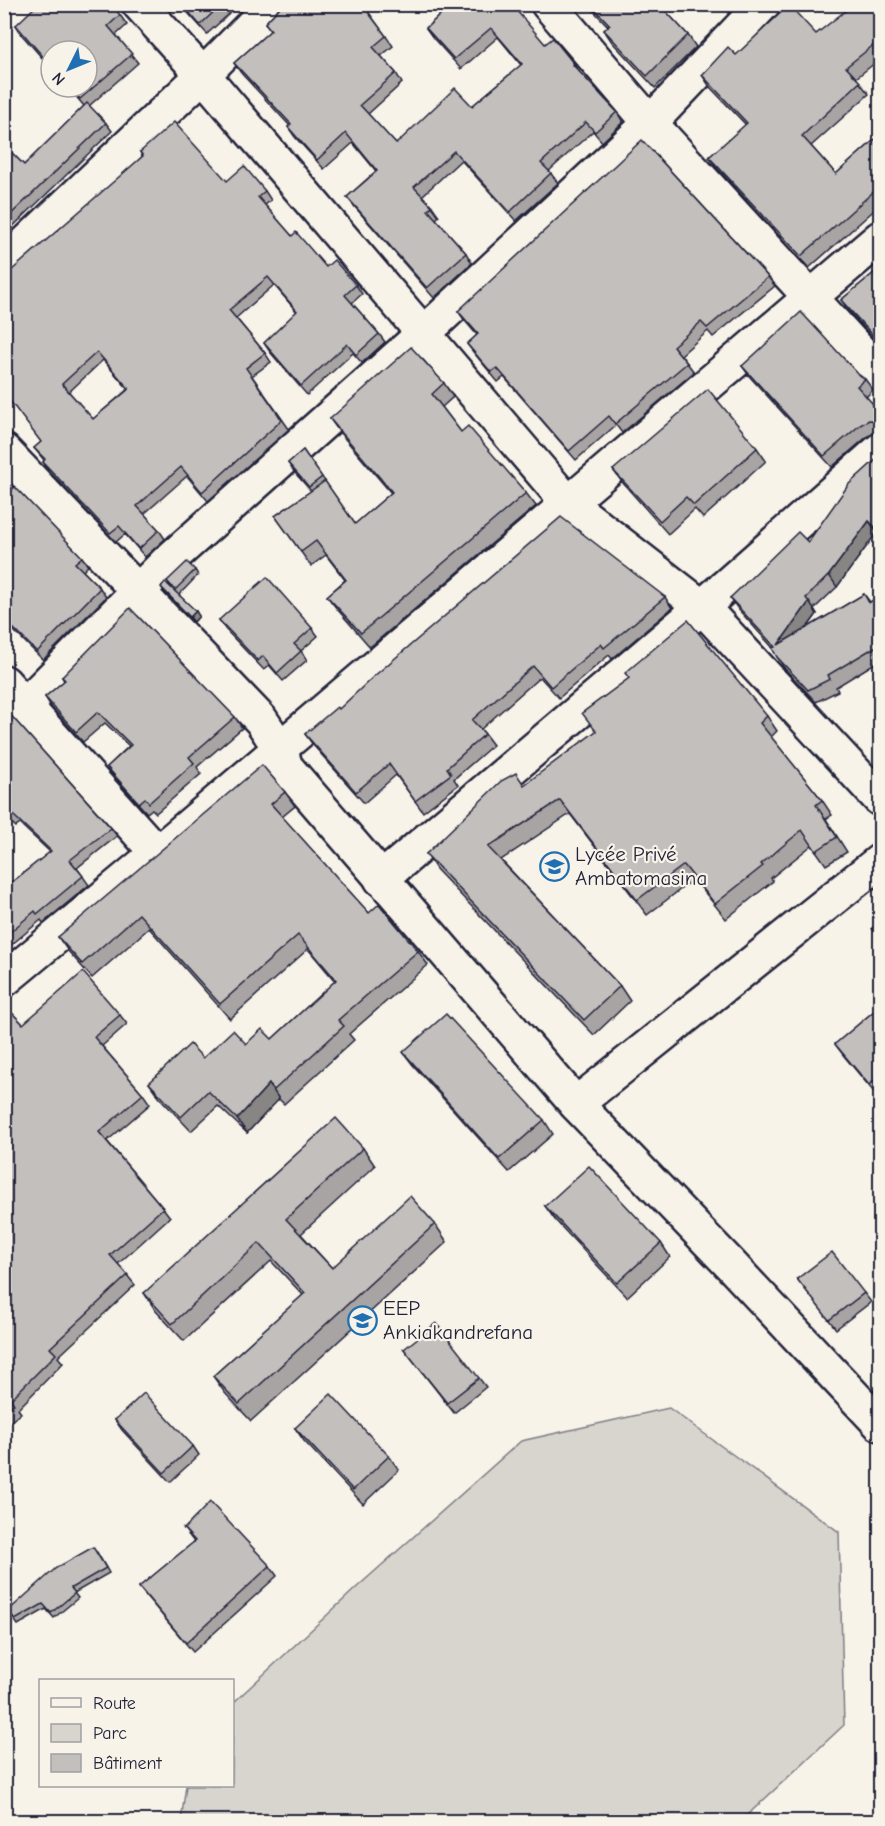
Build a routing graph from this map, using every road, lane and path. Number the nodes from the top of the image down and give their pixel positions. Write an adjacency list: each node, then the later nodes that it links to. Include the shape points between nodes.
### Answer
1 (139, 4): 5 (street)
2 (273, 4): 5 (street)
3 (548, 4): 6 (street)
4 (764, 4): 6 (street)
5 (203, 75): 8 (street); 10 (street)
6 (650, 123): 9 (street); 10 (street)
7 (880, 238): 9 (street)
8 (4, 264)
9 (811, 298): 11 (street); 14 (street)
10 (423, 334): 14 (street); 15 (street)
11 (880, 373)
12 (880, 450): 16 (street)
13 (4, 451): 15 (street)
14 (568, 503): 16 (street); 18 (street)
15 (136, 591): 17 (street); 18 (street, via 261,720)
16 (702, 606): 19 (street); 22 (street)
17 (15, 693): 20 (street)
18 (279, 747): 20 (street); 22 (street, via 286,767)
19 (880, 799)
20 (157, 853): 23 (street)
21 (880, 861): 24 (street)
22 (381, 879): 24 (street)
23 (4, 980)
24 (576, 1104): 25 (street)
25 (880, 1424)

